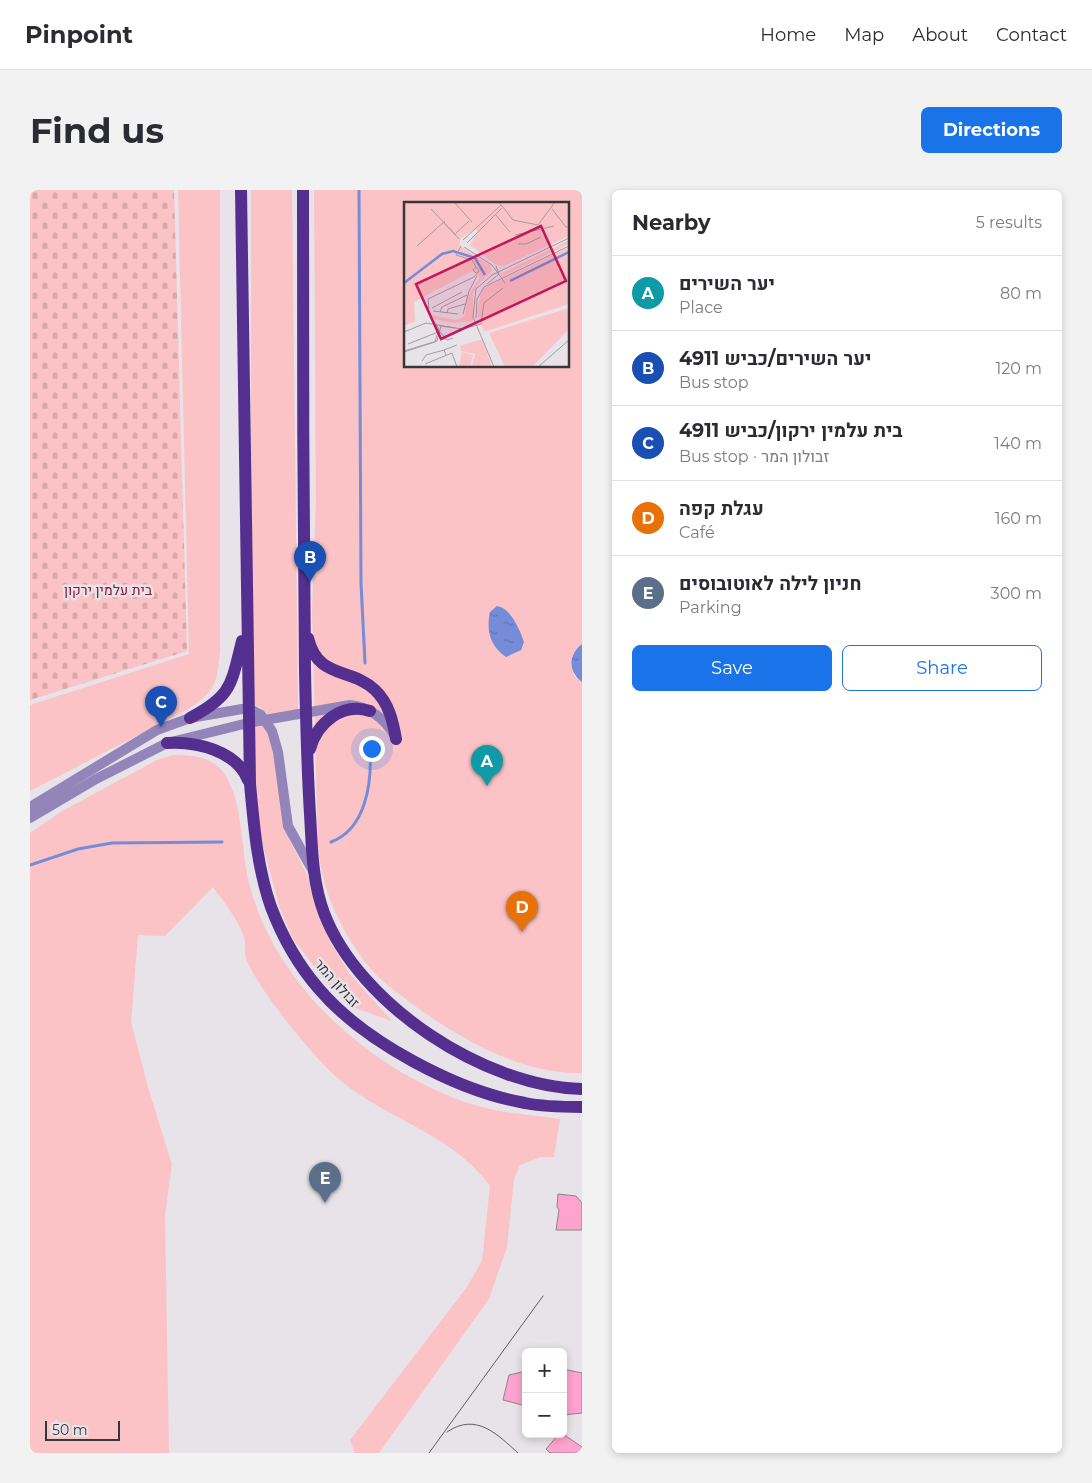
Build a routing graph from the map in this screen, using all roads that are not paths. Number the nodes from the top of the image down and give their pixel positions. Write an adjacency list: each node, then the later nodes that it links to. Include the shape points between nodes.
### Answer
1 (241, 190): 3 (main road)
2 (303, 190): 4 (main road)
3 (246, 611): 5 (main road, זבולון המר); 8 (main road, via 232,681 211,707)
4 (304, 620): 7 (main road, זבולון המר); 11 (main road, via 311,647 320,662 331,670 367,684 380,695 391,717)
5 (248, 708): 8 (street); 9 (street); 10 (main road, זבולון המר)
6 (370, 711): 7 (street, via 350,705); 11 (street, via 386,724); 13 (main road, via 342,712 326,720 312,741)
7 (306, 715): 9 (street); 13 (main road, זבולון המר)
8 (190, 718): 15 (street, via 157,730)
9 (265, 720): 10 (street); 17 (street, via 278,752 288,826)
10 (248, 723): 12 (street); 14 (main road, זבולון המר)
11 (396, 739)
12 (167, 743): 14 (main road, via 190,743 218,752 241,767); 16 (street, via 96,778)
13 (307, 766): 17 (main road, זבולון המר)
14 (250, 784): 19 (main road, זבולון המר, via 254,836 269,902 295,955 319,990 350,1020 454,1083 525,1104)
15 (30, 807)
16 (30, 818)
17 (313, 871): 18 (main road, זבולון המר, via 324,912 337,941 359,971 389,1002 427,1032 487,1066 515,1077)
18 (582, 1089)
19 (582, 1107)

